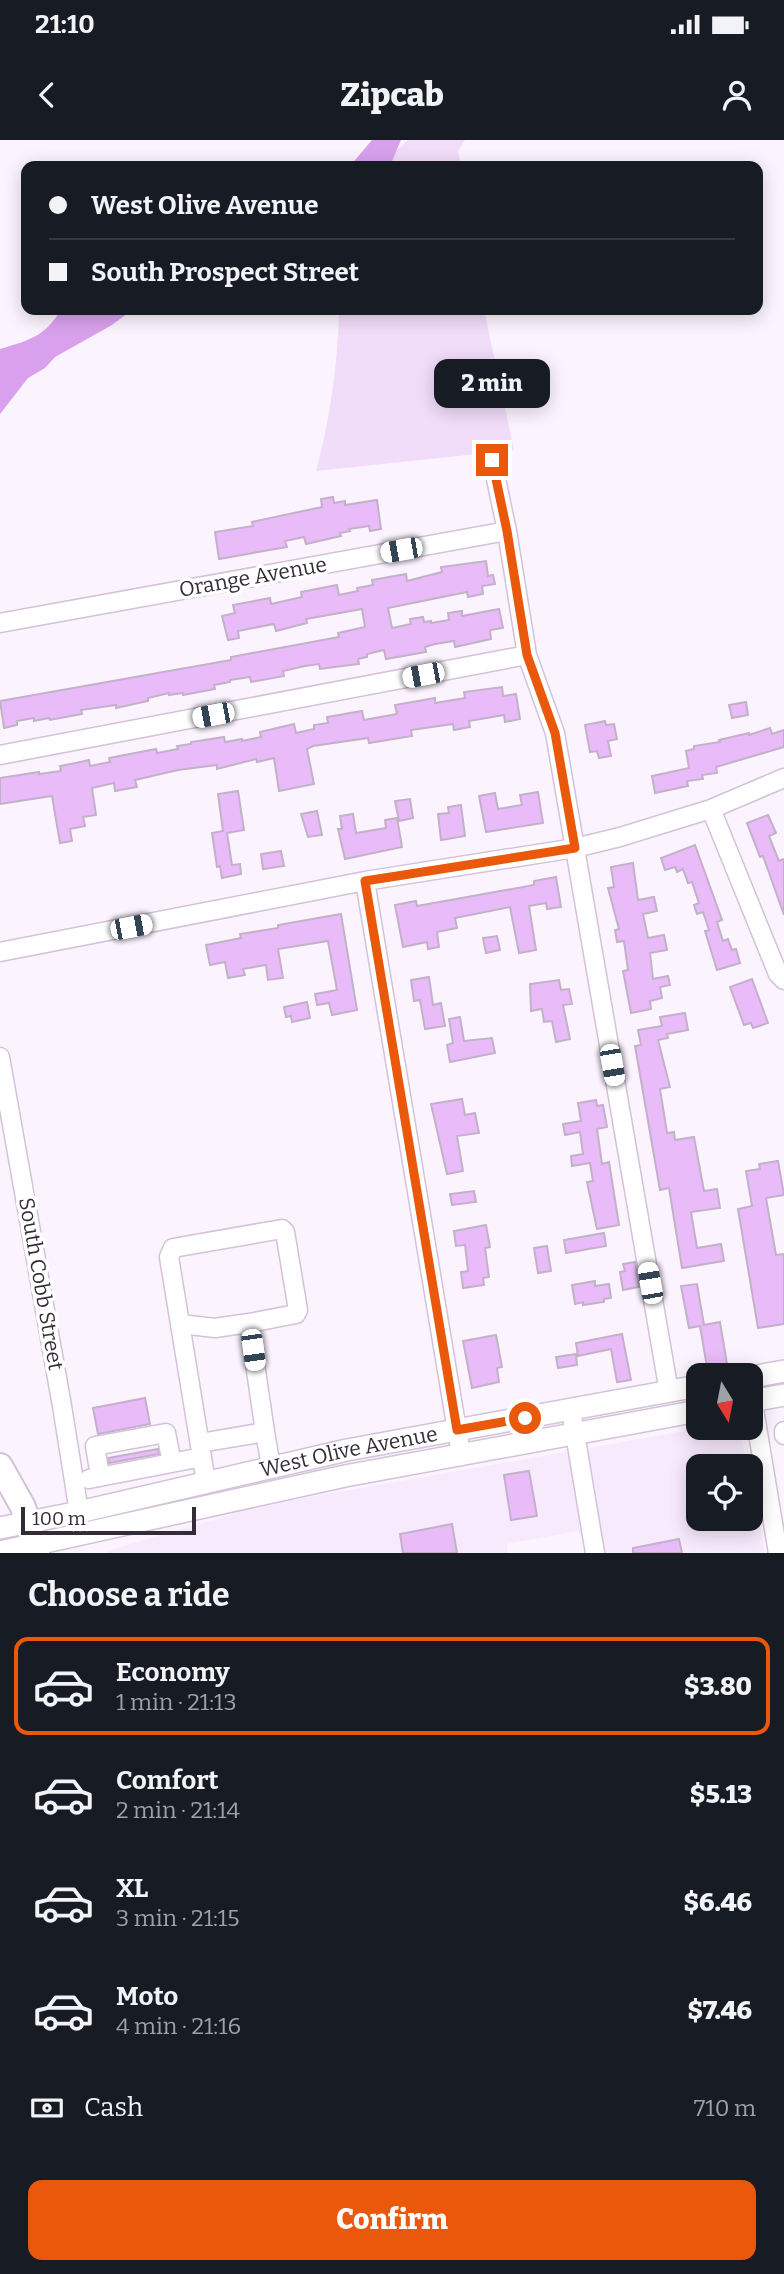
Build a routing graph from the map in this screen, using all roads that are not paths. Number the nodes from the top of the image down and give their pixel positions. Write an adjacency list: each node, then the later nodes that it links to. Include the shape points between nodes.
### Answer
1 (492, 460): 2 (street)
2 (507, 531): 3 (street, Orange Avenue); 4 (street)
3 (0, 623)
4 (527, 655): 5 (street); 8 (street, via 555,733)
5 (0, 755)
6 (784, 778): 7 (street)
7 (712, 809): 8 (street); 11 (street)
8 (575, 848): 9 (street); 18 (street)
9 (365, 881): 10 (street); 23 (street)
10 (0, 952)
11 (784, 980)
12 (0, 1057): 34 (street, South Cobb Street)
13 (249, 1323): 14 (street, via 215,1328); 14 (street, via 298,1310 282,1229 173,1248 169,1257); 24 (street)
14 (181, 1324): 27 (street)
15 (784, 1371): 16 (main road)
16 (763, 1375)
17 (686, 1388): 18 (main road, West Olive Avenue)
18 (669, 1392): 21 (main road, West Olive Avenue)
19 (784, 1395): 20 (main road)
20 (763, 1397)
21 (571, 1410): 23 (main road, West Olive Avenue); 25 (street)
22 (686, 1413): 25 (main road, West Olive Avenue)
23 (457, 1430): 28 (street); 31 (main road, West Olive Avenue)
24 (265, 1432): 27 (street); 31 (street)
25 (575, 1433): 28 (main road, West Olive Avenue); 41 (street)
26 (760, 1440): 38 (street)
27 (201, 1450): 29 (street); 33 (street)
28 (461, 1454): 36 (main road, West Olive Avenue)
29 (172, 1463): 32 (street); 32 (street, via 166,1433 95,1446)
30 (0, 1466): 39 (highway, via 23,1507)
31 (271, 1467): 33 (main road, West Olive Avenue)
32 (100, 1476): 34 (street)
33 (214, 1480): 35 (main road, West Olive Avenue); 36 (main road, via 216,1489 173,1505)
34 (74, 1481): 35 (street, South Cobb Street)
35 (79, 1512): 39 (main road, West Olive Avenue)
36 (170, 1514): 39 (main road, West Olive Avenue)
37 (0, 1528): 39 (main road, West Olive Avenue)
38 (779, 1528): 42 (street)
39 (34, 1540): 40 (main road, West Olive Avenue)
40 (0, 1552)
41 (595, 1553)
42 (778, 1553)

